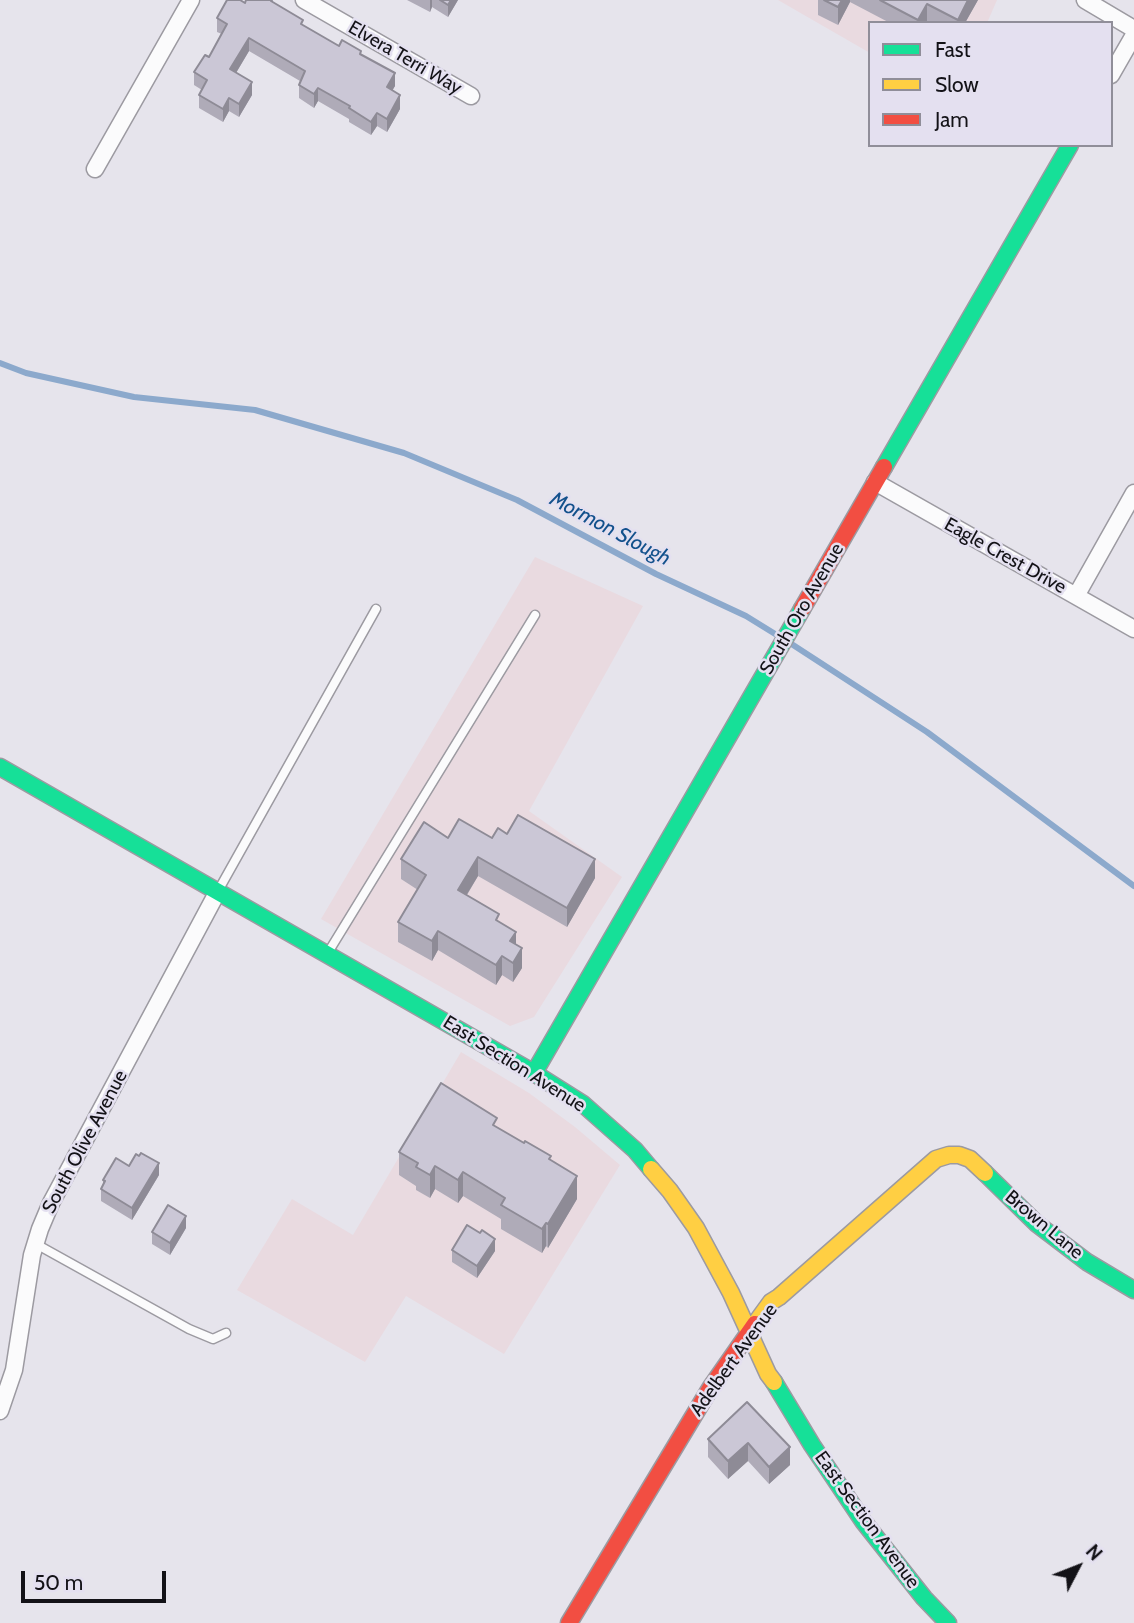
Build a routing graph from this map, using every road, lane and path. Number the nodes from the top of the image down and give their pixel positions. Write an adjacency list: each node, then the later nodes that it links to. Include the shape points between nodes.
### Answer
1 (191, 0): 9 (street)
2 (304, 0): 7 (street, Elvera Terri Way)
3 (1085, 0): 4 (street)
4 (1134, 29)
5 (1134, 36): 6 (street)
6 (1113, 72)
7 (471, 96)
8 (1069, 147): 10 (street, South Oro Avenue)
9 (96, 169)
10 (875, 482): 12 (street, Eagle Crest Drive); 19 (street, South Oro Avenue)
11 (1134, 493): 12 (street)
12 (1076, 596): 15 (street, Eagle Crest Drive)
13 (376, 609): 17 (lane)
14 (535, 615): 18 (lane)
15 (1134, 629)
16 (0, 767): 17 (street, East Section Avenue)
17 (218, 891): 18 (street, East Section Avenue); 21 (street, South Olive Avenue, via 51,1203)
18 (327, 954): 19 (street, East Section Avenue)
19 (534, 1073): 24 (street, East Section Avenue, via 583,1104 635,1150 670,1191 714,1260)
20 (959, 1155): 22 (street, Brown Lane, via 976,1163 1037,1224); 24 (street, Adelbert Avenue, via 930,1163 771,1302)
21 (36, 1244): 23 (lane, via 189,1329 214,1339); 25 (street, South Olive Avenue, via 14,1370)
22 (1134, 1290)
23 (226, 1333)
24 (749, 1333): 26 (street, Adelbert Avenue, via 710,1387); 27 (street, East Section Avenue, via 768,1374 863,1521)
25 (0, 1411)
26 (569, 1623)
27 (948, 1623)

